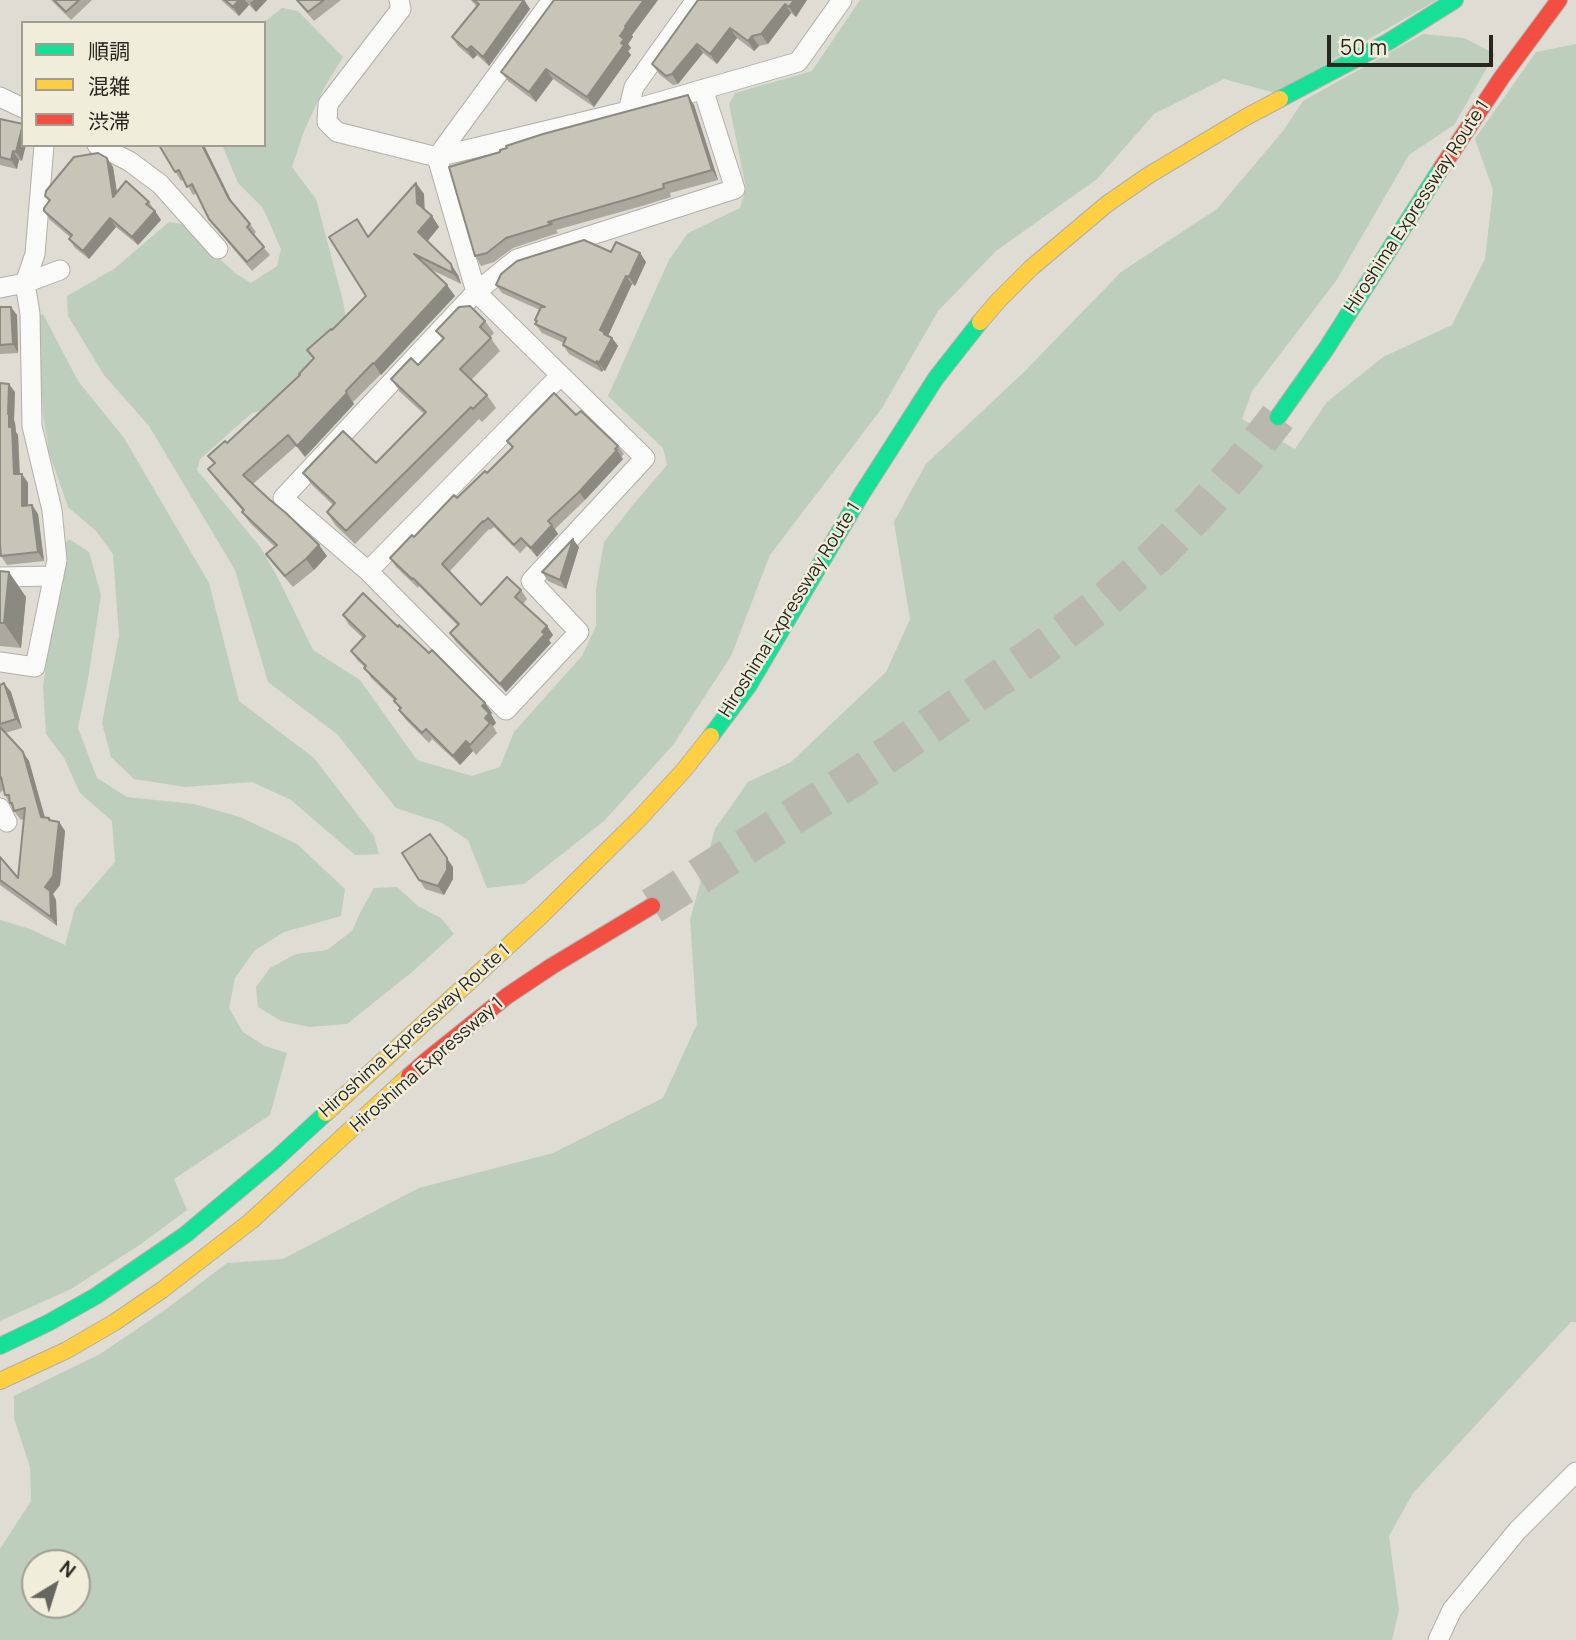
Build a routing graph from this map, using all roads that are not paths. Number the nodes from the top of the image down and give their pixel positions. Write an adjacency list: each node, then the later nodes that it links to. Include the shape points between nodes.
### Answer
1 (399, 0): 13 (street, via 401,9 328,104 327,122 337,132)
2 (552, 0): 13 (street)
3 (696, 0): 10 (street, via 634,87)
4 (842, 0): 7 (street, via 798,62)
5 (1455, 0): 26 (highway, Hiroshima Expressway Route 1, via 1149,175 1031,268 936,378 749,685 684,771 640,818 542,915 229,1199 96,1296)
6 (1557, 2): 20 (highway, Hiroshima Expressway Route 1, via 1502,77)
7 (703, 89): 10 (street); 18 (street, via 735,189 517,259)
8 (0, 97): 9 (street)
9 (21, 107)
10 (628, 111): 13 (street)
11 (44, 147): 16 (street, via 35,254)
12 (101, 147): 14 (street, via 160,184)
13 (437, 158): 18 (street)
14 (218, 249)
15 (60, 271): 16 (street)
16 (25, 283): 17 (street); 22 (street, via 32,426 51,510 57,559)
17 (0, 288)
18 (475, 292): 19 (street); 21 (street, via 283,498)
19 (560, 376): 21 (street); 21 (street, via 645,458 531,580 579,632 506,710)
20 (1278, 416)
21 (368, 571)
22 (54, 576): 23 (street); 24 (street, via 35,667)
23 (0, 577)
24 (0, 662)
25 (652, 906): 27 (highway, Hiroshima Expressway 1, via 507,996 427,1060 251,1221 162,1290 67,1350)
26 (0, 1346)
27 (0, 1381)
28 (1576, 1472): 29 (street, via 1517,1531 1452,1610)
29 (1438, 1640)

